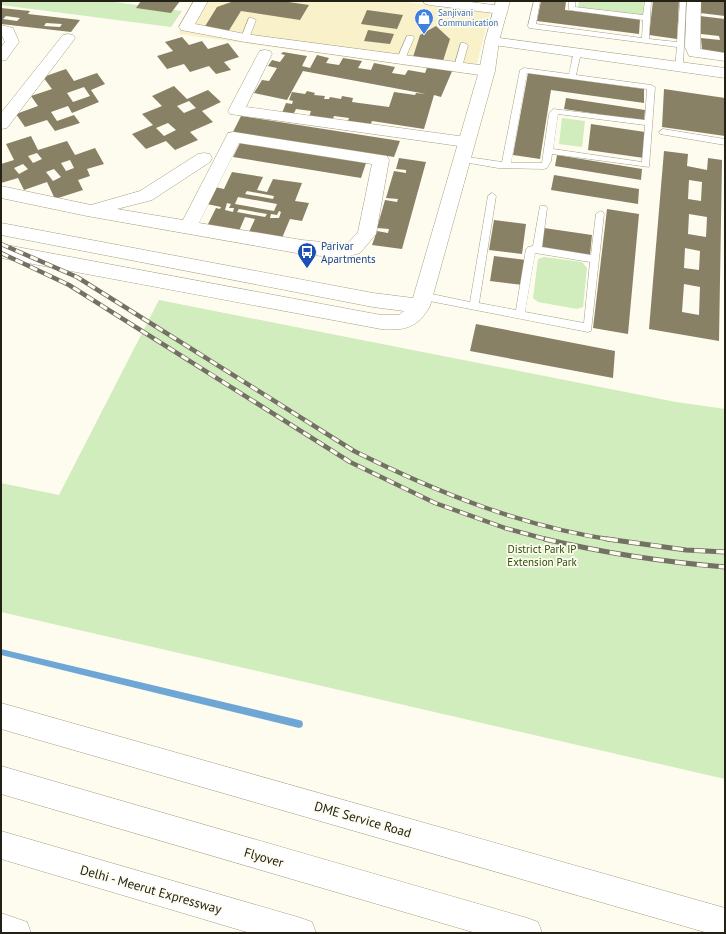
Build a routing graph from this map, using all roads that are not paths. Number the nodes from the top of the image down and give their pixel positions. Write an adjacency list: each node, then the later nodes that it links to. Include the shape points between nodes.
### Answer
1 (201, 1): 13 (main road, via 186,27)
2 (430, 1): 8 (main road)
3 (537, 1): 15 (lane, via 532,26)
4 (572, 1): 9 (lane, via 571,9)
5 (648, 1): 9 (lane)
6 (682, 1): 18 (lane)
7 (694, 1): 22 (main road, via 694,53)
8 (502, 5): 16 (main road)
9 (647, 18): 15 (lane)
10 (252, 20): 13 (lane)
11 (1, 29): 21 (main road, via 8,31 12,42)
12 (68, 38): 30 (main road)
13 (245, 38): 23 (main road)
14 (410, 38): 23 (lane)
15 (645, 40): 18 (lane)
16 (492, 41): 19 (main road); 26 (main road)
17 (464, 45): 24 (lane)
18 (680, 45): 25 (lane)
19 (576, 53): 25 (main road); 28 (lane)
20 (265, 54): 33 (main road, via 236,111)
21 (1, 57)
22 (725, 57)
23 (401, 59): 24 (main road)
24 (458, 67): 26 (main road)
25 (679, 67): 27 (main road)
26 (486, 71): 33 (main road)
27 (725, 73)
28 (572, 76): 29 (lane, via 651,87); 36 (lane, via 524,70)
29 (649, 123): 34 (lane, via 556,111 553,114); 34 (lane, via 646,165)
30 (1, 124)
31 (663, 132): 32 (lane)
32 (725, 142)
33 (464, 150): 36 (lane); 47 (main road)
34 (548, 151): 36 (lane, via 544,166)
35 (204, 158): 40 (main road, via 146,196)
36 (506, 165)
37 (1, 192): 40 (main road)
38 (492, 196): 48 (lane)
39 (543, 208): 44 (lane)
40 (87, 210): 42 (main road)
41 (600, 214): 46 (lane)
42 (188, 227): 42 (main road, via 302,246 342,251 354,248 367,234 381,160 234,137)
43 (1, 229): 47 (main road, via 373,300)
44 (537, 250): 46 (lane); 49 (lane, via 531,249)
45 (1, 251): 47 (main road, via 381,322 407,321)
46 (595, 259): 49 (lane, via 588,328)
47 (421, 301): 48 (lane)
48 (474, 306): 49 (lane)
49 (520, 315)
50 (1, 716): 53 (main road, DME Service Road)
51 (1, 780): 57 (main road, Flyover)
52 (1, 845): 56 (main road, Delhi - Meerut Expressway)
53 (725, 922)
54 (1, 928): 55 (main road)
55 (16, 933)
56 (301, 933)
57 (527, 933)

